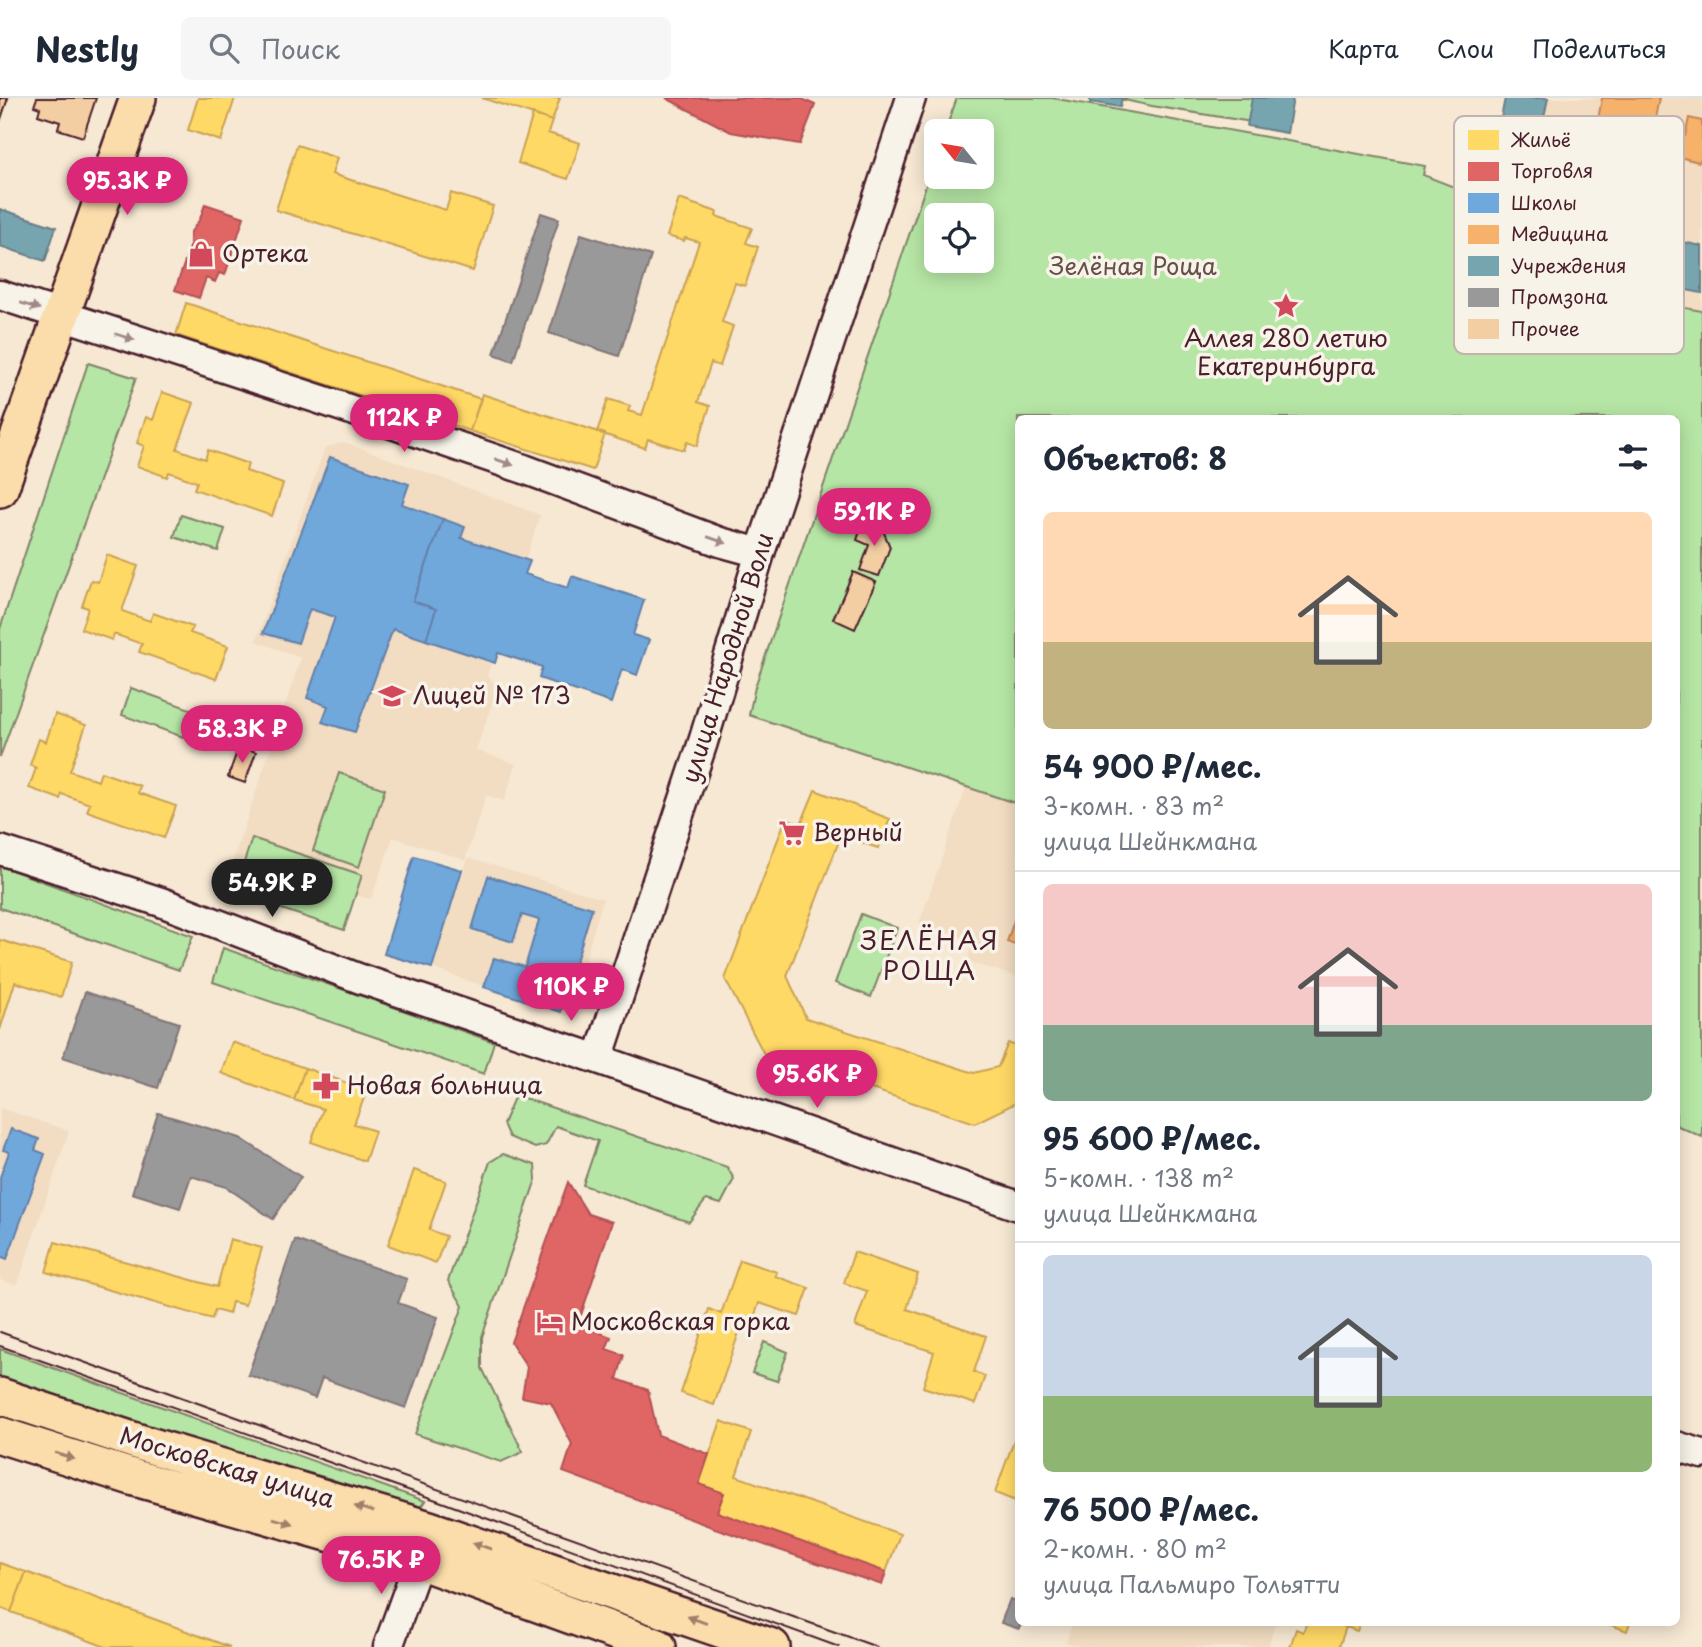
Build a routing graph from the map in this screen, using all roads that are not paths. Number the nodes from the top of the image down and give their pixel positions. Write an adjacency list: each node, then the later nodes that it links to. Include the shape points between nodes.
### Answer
1 (138, 98): 4 (main road)
2 (911, 98): 6 (street, улица Народной Воли)
3 (0, 296): 4 (street, one-way to 4)
4 (60, 315): 5 (main road); 6 (street, one-way to 6, via 337,405)
5 (0, 489)
6 (760, 553): 8 (street, улица Народной Воли)
7 (0, 850): 8 (street, via 162,902 358,978)
8 (598, 1059): 9 (street)
9 (1015, 1205)
10 (0, 1396): 14 (main road, Московская улица, one-way to 10)
11 (0, 1434): 14 (main road, Московская улица, one-way to 14, via 135,1478)
12 (1680, 1447): 13 (street)
13 (1702, 1454)
14 (424, 1545): 15 (main road, Московская улица); 16 (main road, Московская улица, one-way to 14); 17 (street)
15 (583, 1619): 18 (street); 19 (main road, Московская улица)
16 (767, 1645)
17 (388, 1647)
18 (617, 1647)
19 (658, 1647)

